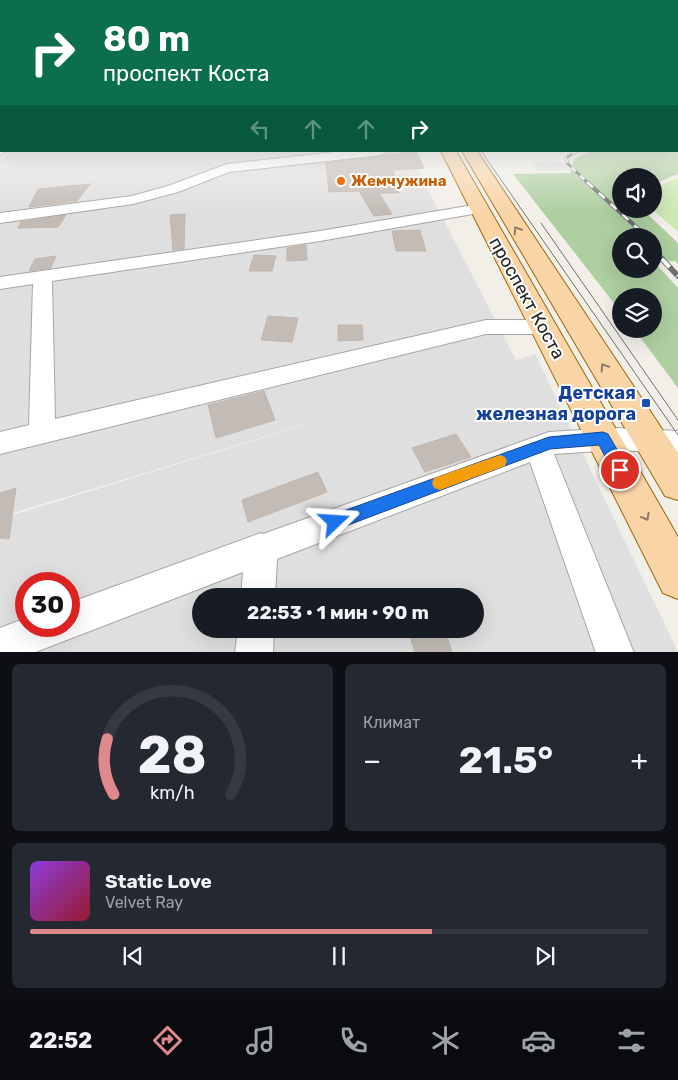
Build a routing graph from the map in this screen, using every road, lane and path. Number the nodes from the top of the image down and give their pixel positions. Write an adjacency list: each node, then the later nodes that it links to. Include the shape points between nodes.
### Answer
1 (367, 152): 5 (street, via 227,168 133,200)
2 (449, 152): 4 (main road, проспект Коста)
3 (470, 152): 11 (main road, проспект Коста, one-way to 3)
4 (479, 209): 6 (street); 8 (main road, проспект Коста)
5 (0, 218)
6 (43, 277): 7 (street); 9 (street)
7 (0, 284)
8 (544, 327): 9 (street, via 486,327); 10 (main road, проспект Коста)
9 (42, 431): 12 (street)
10 (603, 438): 11 (street); 13 (street); 16 (main road, проспект Коста, one-way to 16)
11 (664, 440): 14 (main road, проспект Коста)
12 (0, 442)
13 (538, 447): 15 (street); 23 (street)
14 (678, 484)
15 (261, 549): 17 (street); 18 (street)
16 (678, 578)
17 (259, 588)
18 (80, 617)
19 (26, 637): 21 (street)
20 (255, 638): 22 (street)
21 (0, 647)
22 (254, 652)
23 (615, 652)

